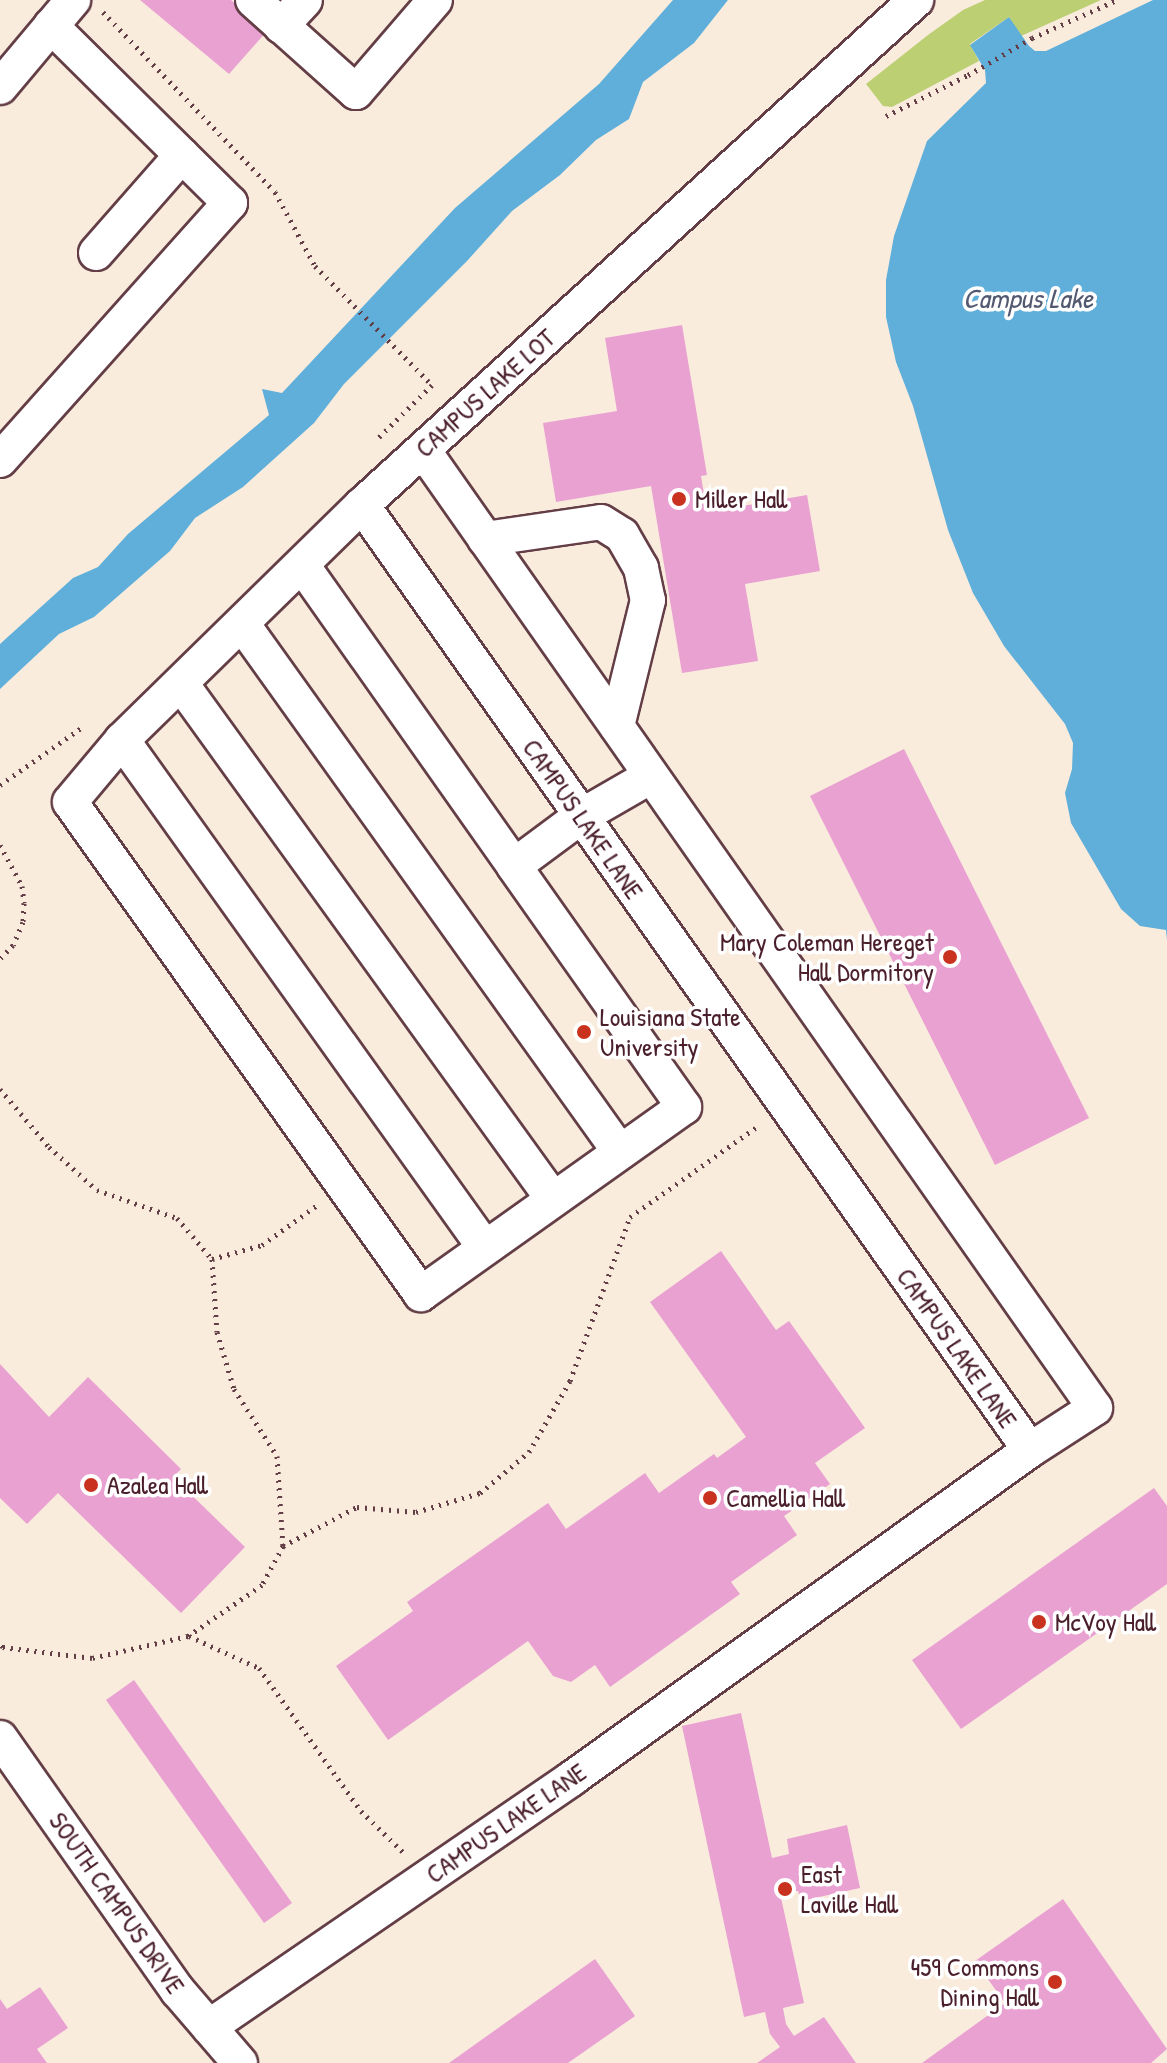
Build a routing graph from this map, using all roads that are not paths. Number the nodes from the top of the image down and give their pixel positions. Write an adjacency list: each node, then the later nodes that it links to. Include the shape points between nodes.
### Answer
1 (253, 0): 7 (street)
2 (305, 0): 7 (street)
3 (435, 0): 7 (street, via 356,92)
4 (916, 0): 11 (street, CAMPUS LAKE LOT)
5 (83, 1): 6 (street)
6 (51, 26): 8 (street); 9 (street)
7 (281, 26)
8 (0, 87)
9 (182, 155): 10 (street); 12 (street, via 230,203)
10 (96, 253)
11 (423, 450): 13 (street, CAMPUS LAKE LOT); 14 (street)
12 (0, 460)
13 (362, 505): 15 (street, CAMPUS LAKE LOT); 21 (street, CAMPUS LAKE LANE)
14 (485, 539): 18 (street); 18 (street, via 601,522 622,535 641,568 648,600)
15 (302, 565): 16 (street, CAMPUS LAKE LOT); 22 (street)
16 (243, 625): 17 (street, CAMPUS LAKE LOT); 23 (street)
17 (182, 685): 19 (street, CAMPUS LAKE LOT); 24 (street)
18 (617, 726): 20 (street)
19 (122, 740): 25 (street); 25 (street, CAMPUS LAKE LOT, via 70,802 344,1187 421,1294)
20 (651, 776): 21 (street); 26 (street, via 1095,1408)
21 (580, 817): 22 (street); 26 (street, CAMPUS LAKE LANE)
22 (514, 866): 23 (street, via 684,1107)
23 (620, 1152): 24 (street)
24 (553, 1199): 25 (street)
25 (485, 1248)
26 (1030, 1450): 28 (street, CAMPUS LAKE LANE, via 583,1770)
27 (0, 1738): 28 (street, SOUTH CAMPUS DRIVE, via 178,1991)
28 (209, 2027): 29 (street, SOUTH CAMPUS DRIVE)
29 (240, 2063)

